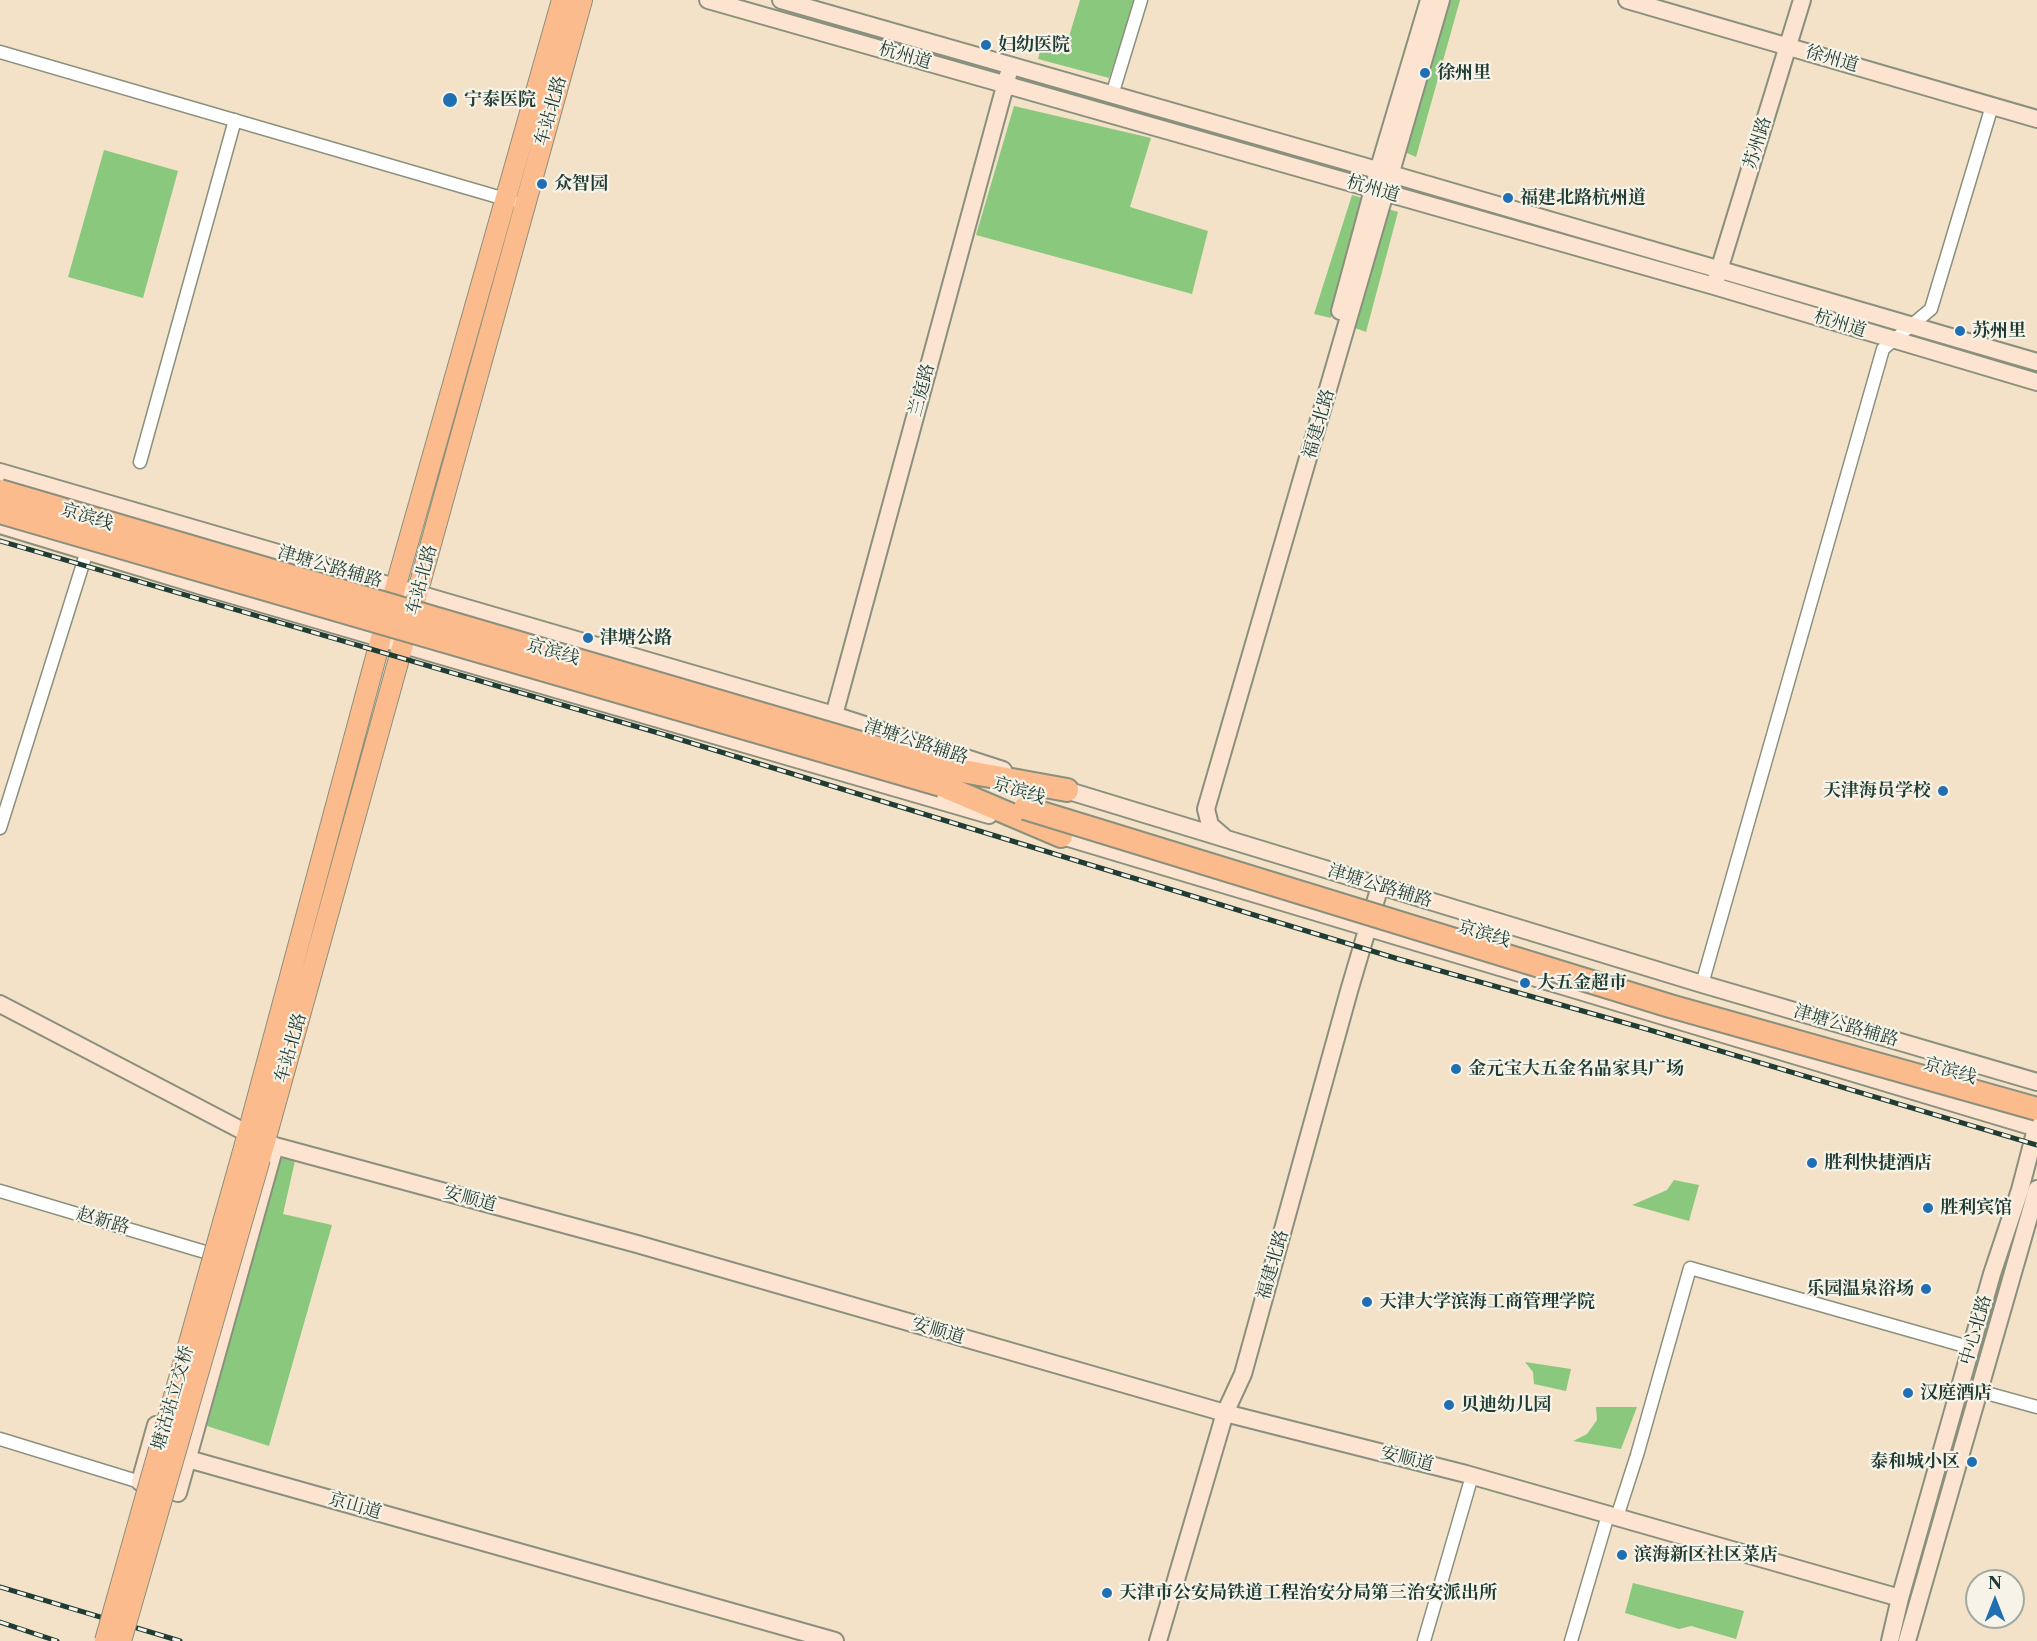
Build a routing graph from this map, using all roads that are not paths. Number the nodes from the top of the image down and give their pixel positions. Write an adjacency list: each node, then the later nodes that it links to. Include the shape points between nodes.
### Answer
1 (561, 0): 20 (main road, 车站北路)
2 (582, 0): 21 (main road, 车站北路)
3 (708, 0): 13 (main road, 杭州道)
4 (781, 0): 12 (main road, 杭州道)
5 (1141, 0): 14 (street)
6 (1429, 0): 18 (main road, 福建北路)
7 (1441, 0): 18 (main road, 福建北路)
8 (1627, 0): 10 (main road, 徐州道)
9 (1802, 0): 10 (main road, 苏州路)
10 (1788, 47): 15 (main road, 徐州道); 22 (main road, 苏州路)
11 (0, 52): 17 (street)
12 (1011, 66): 13 (main road, 兰庭路); 14 (main road, 杭州道)
13 (1005, 85): 19 (main road, 杭州道); 37 (main road, 兰庭路)
14 (1112, 95): 18 (main road, 杭州道)
15 (1992, 106): 16 (main road, 徐州道); 23 (street, via 1931,309)
16 (2037, 119)
17 (235, 120): 20 (street); 27 (street)
18 (1385, 172): 19 (main road, 福建北路); 22 (main road, 杭州道)
19 (1380, 191): 22 (main road, 杭州道); 41 (main road, 福建北路, via 1199,806 1190,817); 44 (main road, 福建北路, via 1206,809 1210,825)
20 (505, 199): 21 (street); 33 (main road, 车站北路)
21 (524, 205): 34 (main road, 车站北路)
22 (1716, 278): 23 (main road, 杭州道); 24 (main road, 杭州道)
23 (1912, 326): 24 (street); 25 (main road, 杭州道)
24 (1894, 341): 26 (main road, 杭州道); 47 (street, via 1883,349)
25 (2037, 362)
26 (2037, 382)
27 (140, 462)
28 (0, 472): 33 (main road, 津塘公路辅路)
29 (0, 491): 38 (highway, 京滨线, bridge)
30 (0, 512): 38 (highway, 京滨线, bridge)
31 (0, 525): 32 (main road)
32 (87, 551): 35 (main road); 42 (street)
33 (396, 587): 34 (main road, 津塘公路辅路); 35 (main road, 车站北路)
34 (418, 593): 36 (main road, 车站北路); 37 (main road, 津塘公路辅路)
35 (381, 638): 36 (main road); 56 (main road, 车站北路)
36 (404, 645): 43 (main road); 56 (main road, 车站北路)
37 (834, 715): 39 (main road, 津塘公路辅路)
38 (944, 777): 39 (highway); 40 (highway, 京滨线); 43 (highway)
39 (1067, 790): 41 (main road, 津塘公路辅路)
40 (1028, 801): 52 (highway, 京滨线); 53 (highway, 京滨线, bridge, via 1670,1006)
41 (1162, 820): 44 (main road, 津塘公路辅路)
42 (0, 828)
43 (1061, 836): 46 (main road)
44 (1228, 840): 45 (main road, 津塘公路辅路)
45 (1380, 886): 46 (main road, 福建北路); 47 (main road, 津塘公路辅路)
46 (1368, 928): 54 (main road); 64 (main road, 福建北路, via 1243,1374)
47 (1702, 984): 50 (main road, 津塘公路辅路)
48 (0, 1004): 56 (main road, 安顺道)
49 (2037, 1073): 50 (main road)
50 (2014, 1076): 51 (main road, 津塘公路辅路); 52 (main road)
51 (2037, 1082)
52 (2037, 1095)
53 (2037, 1109)
54 (2004, 1118): 55 (main road); 57 (main road, via 2024,1134)
55 (2037, 1127): 57 (main road, 中心北路)
56 (255, 1144): 60 (main road); 64 (main road, 安顺道, via 638,1244); 66 (main road); 72 (main road, 塘沽站立交桥, bridge); 73 (main road, 塘沽站立交桥, bridge)
57 (2028, 1160): 61 (main road, 中心北路)
58 (2037, 1189): 62 (main road, 中心北路)
59 (0, 1191): 60 (street, 赵新路)
60 (206, 1252): 68 (main road)
61 (1972, 1348): 69 (street, via 1690,1268 1637,1455); 70 (main road, 中心北路)
62 (1979, 1391): 63 (street); 80 (main road, 中心北路)
63 (2037, 1407)
64 (1225, 1413): 67 (main road, 安顺道); 75 (main road, 福建北路)
65 (0, 1439): 68 (street)
66 (188, 1458): 68 (main road, via 178,1493); 74 (main road, 京山道)
67 (1472, 1476): 69 (main road, 安顺道); 76 (street)
68 (140, 1482)
69 (1613, 1516): 70 (main road, 安顺道); 77 (street)
70 (1900, 1599): 71 (main road, 中心北路)
71 (1895, 1618): 78 (main road); 79 (main road, 中心北路)
72 (105, 1641)
73 (121, 1641)
74 (835, 1641)
75 (1158, 1641)
76 (1424, 1641)
77 (1570, 1641)
78 (1884, 1641)
79 (1890, 1641)
80 (1909, 1641)

